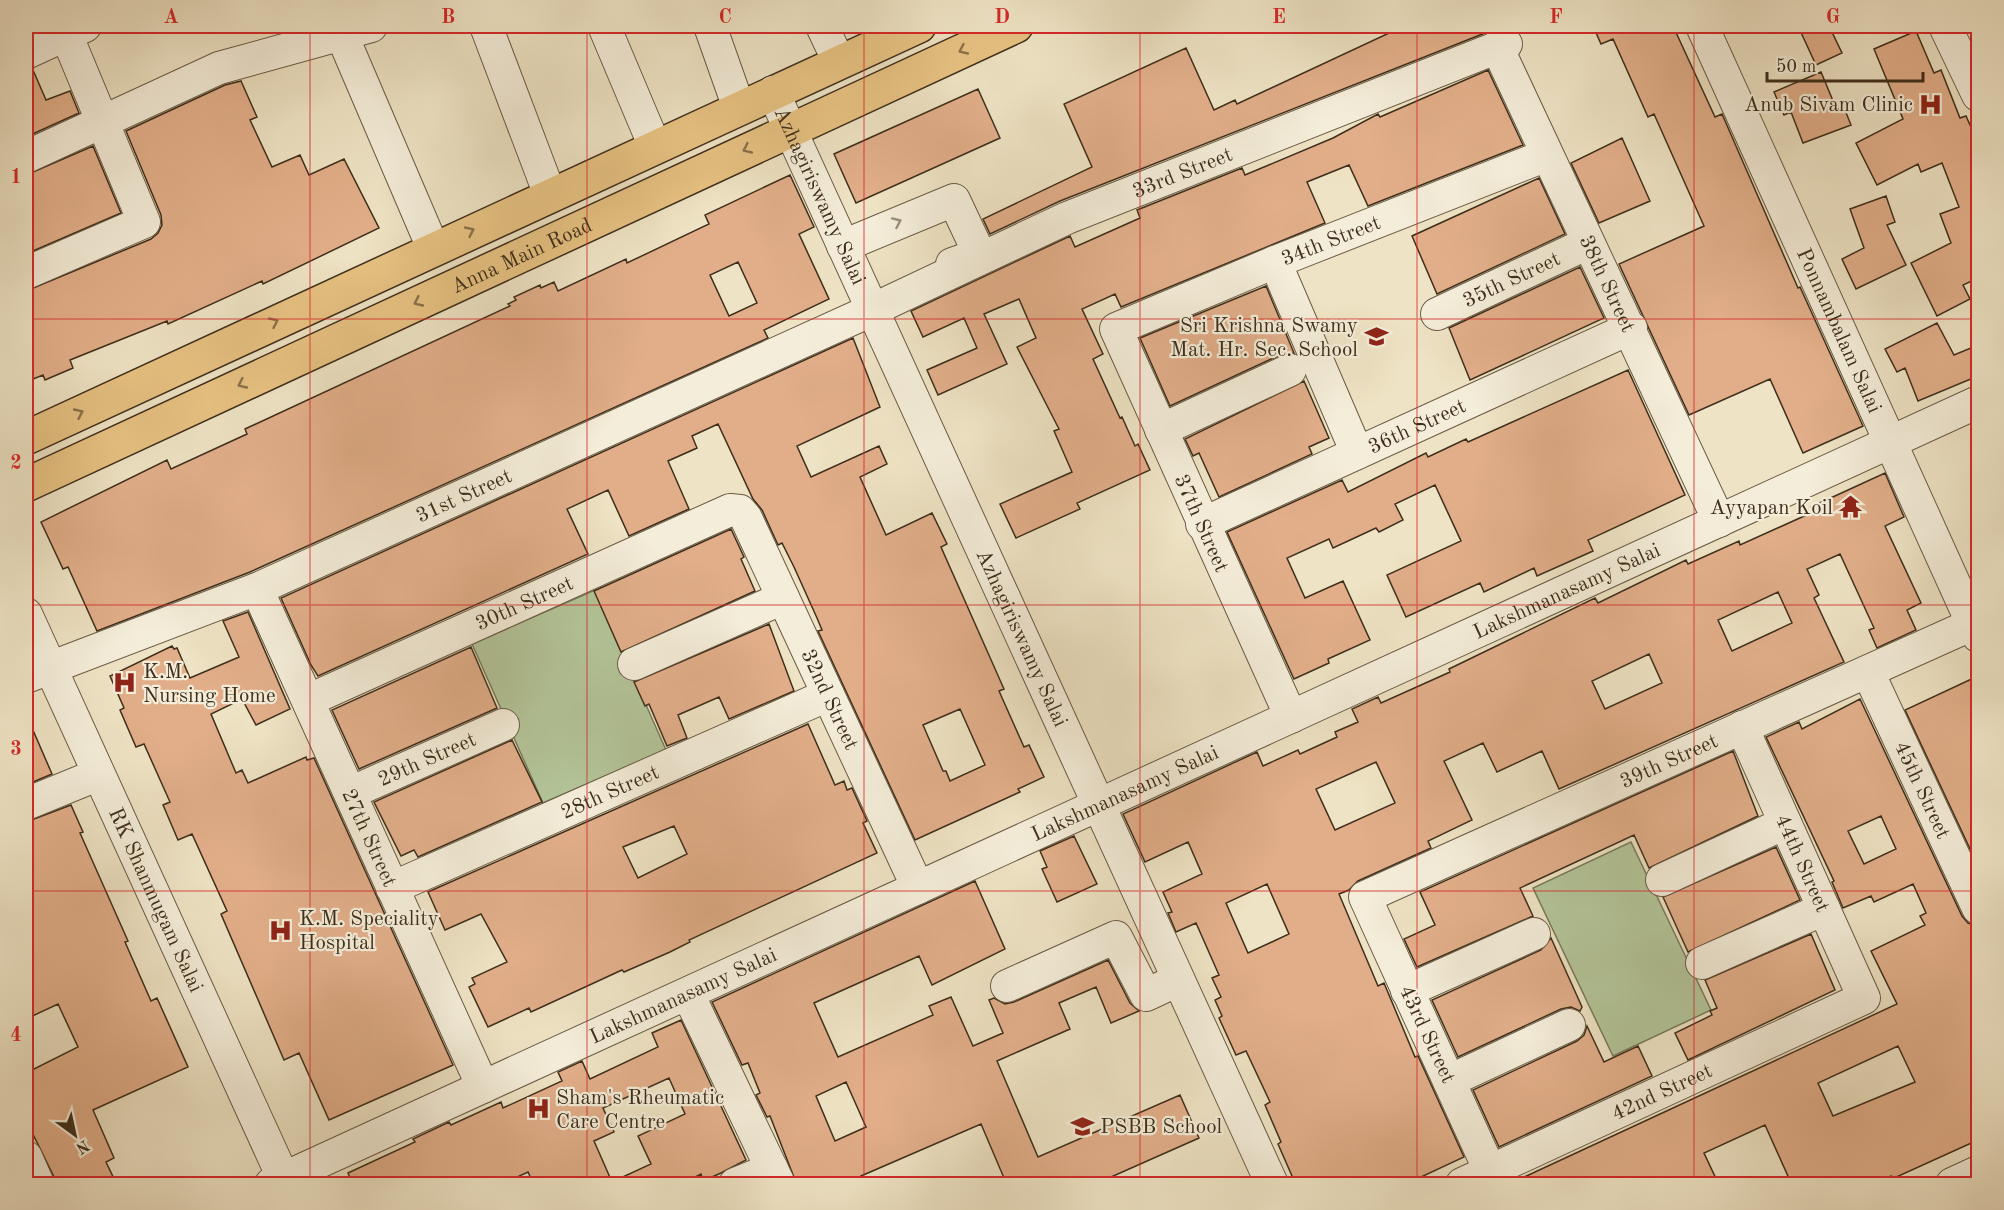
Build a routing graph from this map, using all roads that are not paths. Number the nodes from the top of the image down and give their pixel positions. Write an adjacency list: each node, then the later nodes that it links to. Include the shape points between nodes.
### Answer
1 (486, 26): 22 (street)
2 (604, 26): 19 (street)
3 (710, 26): 16 (street)
4 (822, 26): 13 (street)
5 (1016, 26): 18 (main road, Anna Main Road, one-way to 18)
6 (1702, 26): 36 (street, Ponnambalam Salai)
7 (1946, 26): 14 (street)
8 (912, 27): 13 (main road, Anna Main Road)
9 (350, 28): 17 (street, via 219,68); 25 (street)
10 (76, 30): 12 (street); 17 (street)
11 (1502, 45): 20 (street, 38th Street); 28 (street, 33rd Street, via 1067,218)
12 (26, 53)
13 (839, 62): 15 (main road, Anna Main Road)
14 (1974, 76)
15 (773, 92): 16 (main road, Anna Main Road); 18 (street, Azhagiriswamy Salai)
16 (740, 108): 19 (main road, Anna Main Road)
17 (104, 122): 21 (street); 27 (street, via 144,222)
18 (790, 129): 24 (street, Azhagiriswamy Salai); 38 (main road, Anna Main Road, one-way to 38)
19 (655, 147): 22 (main road, Anna Main Road)
20 (1547, 155): 23 (street, 38th Street); 26 (street, 34th Street)
21 (26, 157)
22 (550, 195): 25 (main road, Anna Main Road, one-way to 22)
23 (1588, 243): 29 (street, 35th Street); 30 (street, 38th Street)
24 (843, 246): 28 (street, Azhagiriswamy Salai); 28 (street, one-way to 28, via 951,199 956,202 976,245 976,254)
25 (433, 248): 35 (main road, Anna Main Road, one-way to 25)
26 (1275, 262): 31 (street, 34th Street); 37 (street)
27 (26, 273)
28 (870, 303): 42 (street, 31st Street); 57 (street, Azhagiriswamy Salai)
29 (1437, 314)
30 (1631, 328): 37 (street, 36th Street); 40 (street, 38th Street)
31 (1116, 329): 34 (street, 37th Street)
32 (1290, 370): 34 (street)
33 (1978, 402): 36 (street, Lakshmanasamy Salai)
34 (1161, 430): 41 (street, 37th Street)
35 (26, 438)
36 (1892, 441): 40 (street, Lakshmanasamy Salai); 45 (street, Ponnambalam Salai)
37 (1357, 453): 41 (street, 36th Street)
38 (26, 485)
39 (740, 512): 43 (street, 32nd Street); 50 (street, 30th Street, via 730,510)
40 (1719, 520): 51 (street, Lakshmanasamy Salai)
41 (1202, 524): 51 (street, 37th Street)
42 (257, 589): 47 (street, 31st Street); 50 (street, 27th Street)
43 (783, 598): 46 (street); 49 (street, 32nd Street)
44 (26, 614): 47 (street, RK Shanmugam Salai)
45 (1976, 630): 48 (street, 39th Street)
46 (634, 664)
47 (37, 672): 54 (street, RK Shanmugam Salai)
48 (1868, 672): 53 (street, 39th Street); 63 (street, 45th Street)
49 (828, 695): 60 (street, 28th Street); 61 (street, 32nd Street)
50 (309, 700): 55 (street, 27th Street)
51 (1291, 717): 57 (street, Lakshmanasamy Salai)
52 (502, 724): 55 (street, 29th Street)
53 (1742, 727): 58 (street, 44th Street); 62 (street, 39th Street)
54 (97, 775): 56 (street); 79 (street, RK Shanmugam Salai)
55 (350, 793): 60 (street, 27th Street)
56 (26, 804)
57 (1098, 806): 61 (street, Lakshmanasamy Salai); 67 (street, Azhagiriswamy Salai)
58 (1785, 823): 59 (street); 64 (street, 44th Street)
59 (1662, 880)
60 (392, 888): 74 (street, 27th Street)
61 (918, 888): 70 (street, Lakshmanasamy Salai)
62 (1365, 897): 69 (street, 43rd Street)
63 (1978, 908)
64 (1824, 909): 66 (street); 71 (street, 44th Street)
65 (1534, 934): 69 (street)
66 (1702, 963)
67 (1178, 980): 68 (street, via 1146,995 1116,936); 82 (street, Azhagiriswamy Salai)
68 (1007, 986)
69 (1407, 991): 73 (street, 43rd Street)
70 (688, 993): 74 (street, Lakshmanasamy Salai); 78 (street)
71 (1864, 998): 76 (street, 42nd Street)
72 (1569, 1025): 73 (street)
73 (1449, 1081): 76 (street, 43rd Street)
74 (483, 1087): 79 (street, Lakshmanasamy Salai)
75 (26, 1157): 80 (street)
76 (1490, 1171): 83 (street, 42nd Street)
77 (1978, 1172): 84 (street)
78 (775, 1177): 81 (street)
79 (280, 1183)
80 (38, 1185)
81 (735, 1185)
82 (1272, 1185)
83 (1462, 1185)
84 (1952, 1185)

